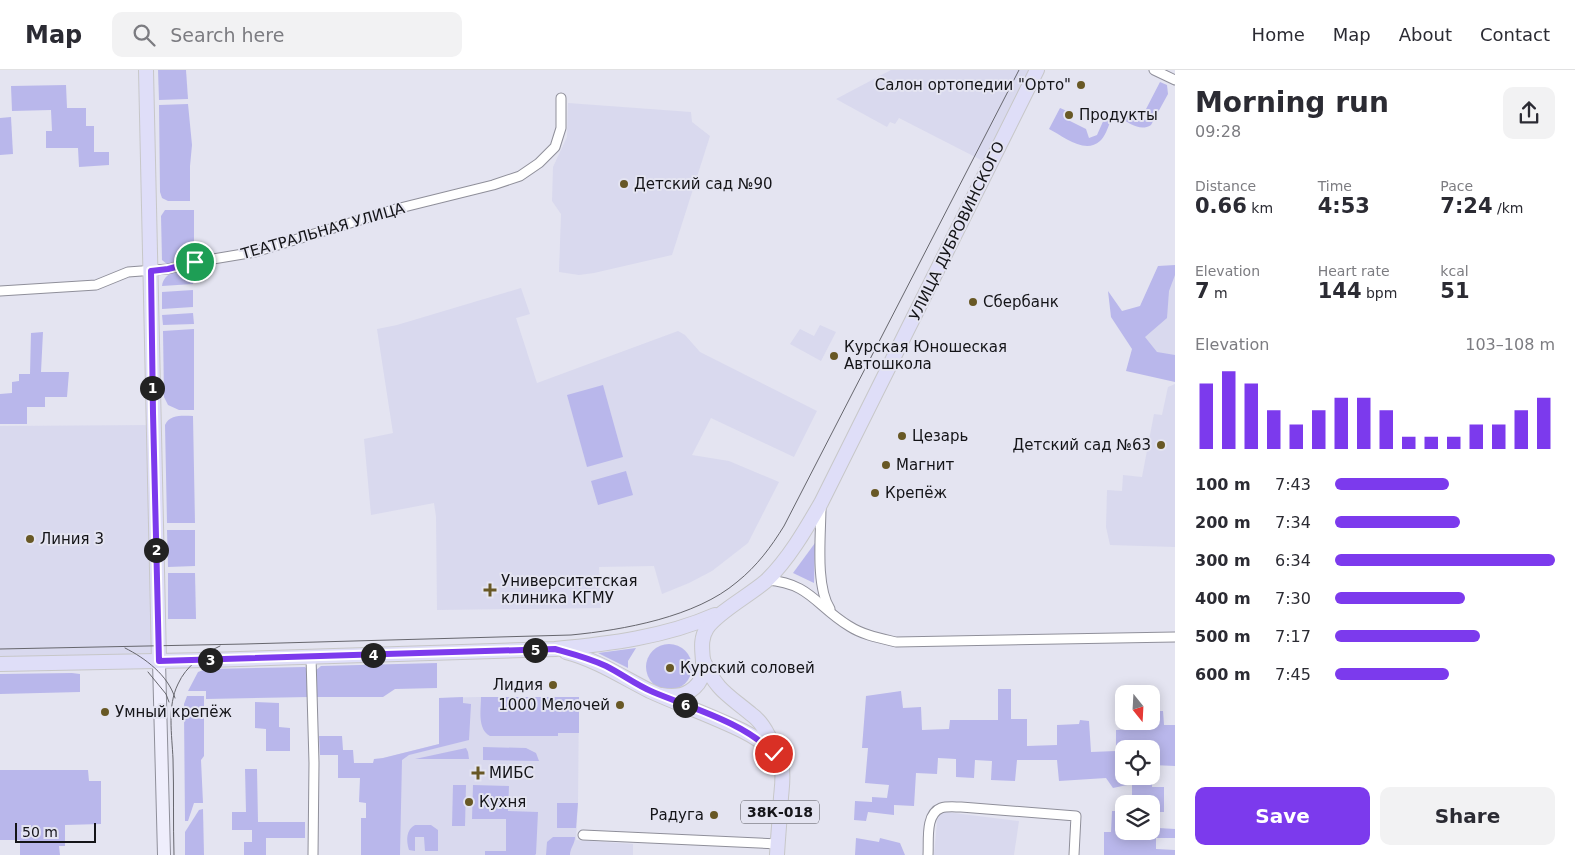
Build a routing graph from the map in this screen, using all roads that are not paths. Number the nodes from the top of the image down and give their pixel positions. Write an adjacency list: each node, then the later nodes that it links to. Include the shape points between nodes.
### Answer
1 (146, 70): 6 (main road)
2 (1037, 70): 8 (main road, УЛИЦА ДУБРОВИНСКОГО)
3 (1154, 70): 4 (street)
4 (1175, 80)
5 (561, 98): 6 (street, ТЕАТРАЛЬНАЯ УЛИЦА, via 561,128 555,147 520,176 255,252)
6 (151, 271): 7 (street, ТЕАТРАЛЬНАЯ УЛИЦА, via 128,272 96,285); 16 (main road)
7 (0, 291)
8 (821, 503): 9 (main road, УЛИЦА ДУБРОВИНСКОГО, via 806,530); 11 (street, via 821,583 823,596)
9 (767, 580): 10 (main road, УЛИЦА ДУБРОВИНСКОГО); 11 (street, via 802,588)
10 (725, 611): 13 (main road, via 698,623 650,636); 15 (main road, via 706,629 702,643)
11 (835, 615): 12 (street, via 860,632 896,642)
12 (1175, 637)
13 (555, 649): 14 (main road); 18 (main road, via 582,656)
14 (311, 657): 16 (main road); 23 (street)
15 (703, 660): 18 (main road, via 702,678 695,687 676,696); 19 (main road, via 721,690 753,714 765,729)
16 (159, 661): 17 (main road); 22 (main road)
17 (0, 664)
18 (661, 695): 19 (main road, via 754,737 774,754)
19 (782, 768): 21 (main road, 38К-018)
20 (583, 835): 21 (street, via 692,840)
21 (777, 850)
22 (164, 855)
23 (313, 855)
24 (928, 855): 25 (street, via 931,817 937,810 961,807 1076,816)
25 (1074, 855)

